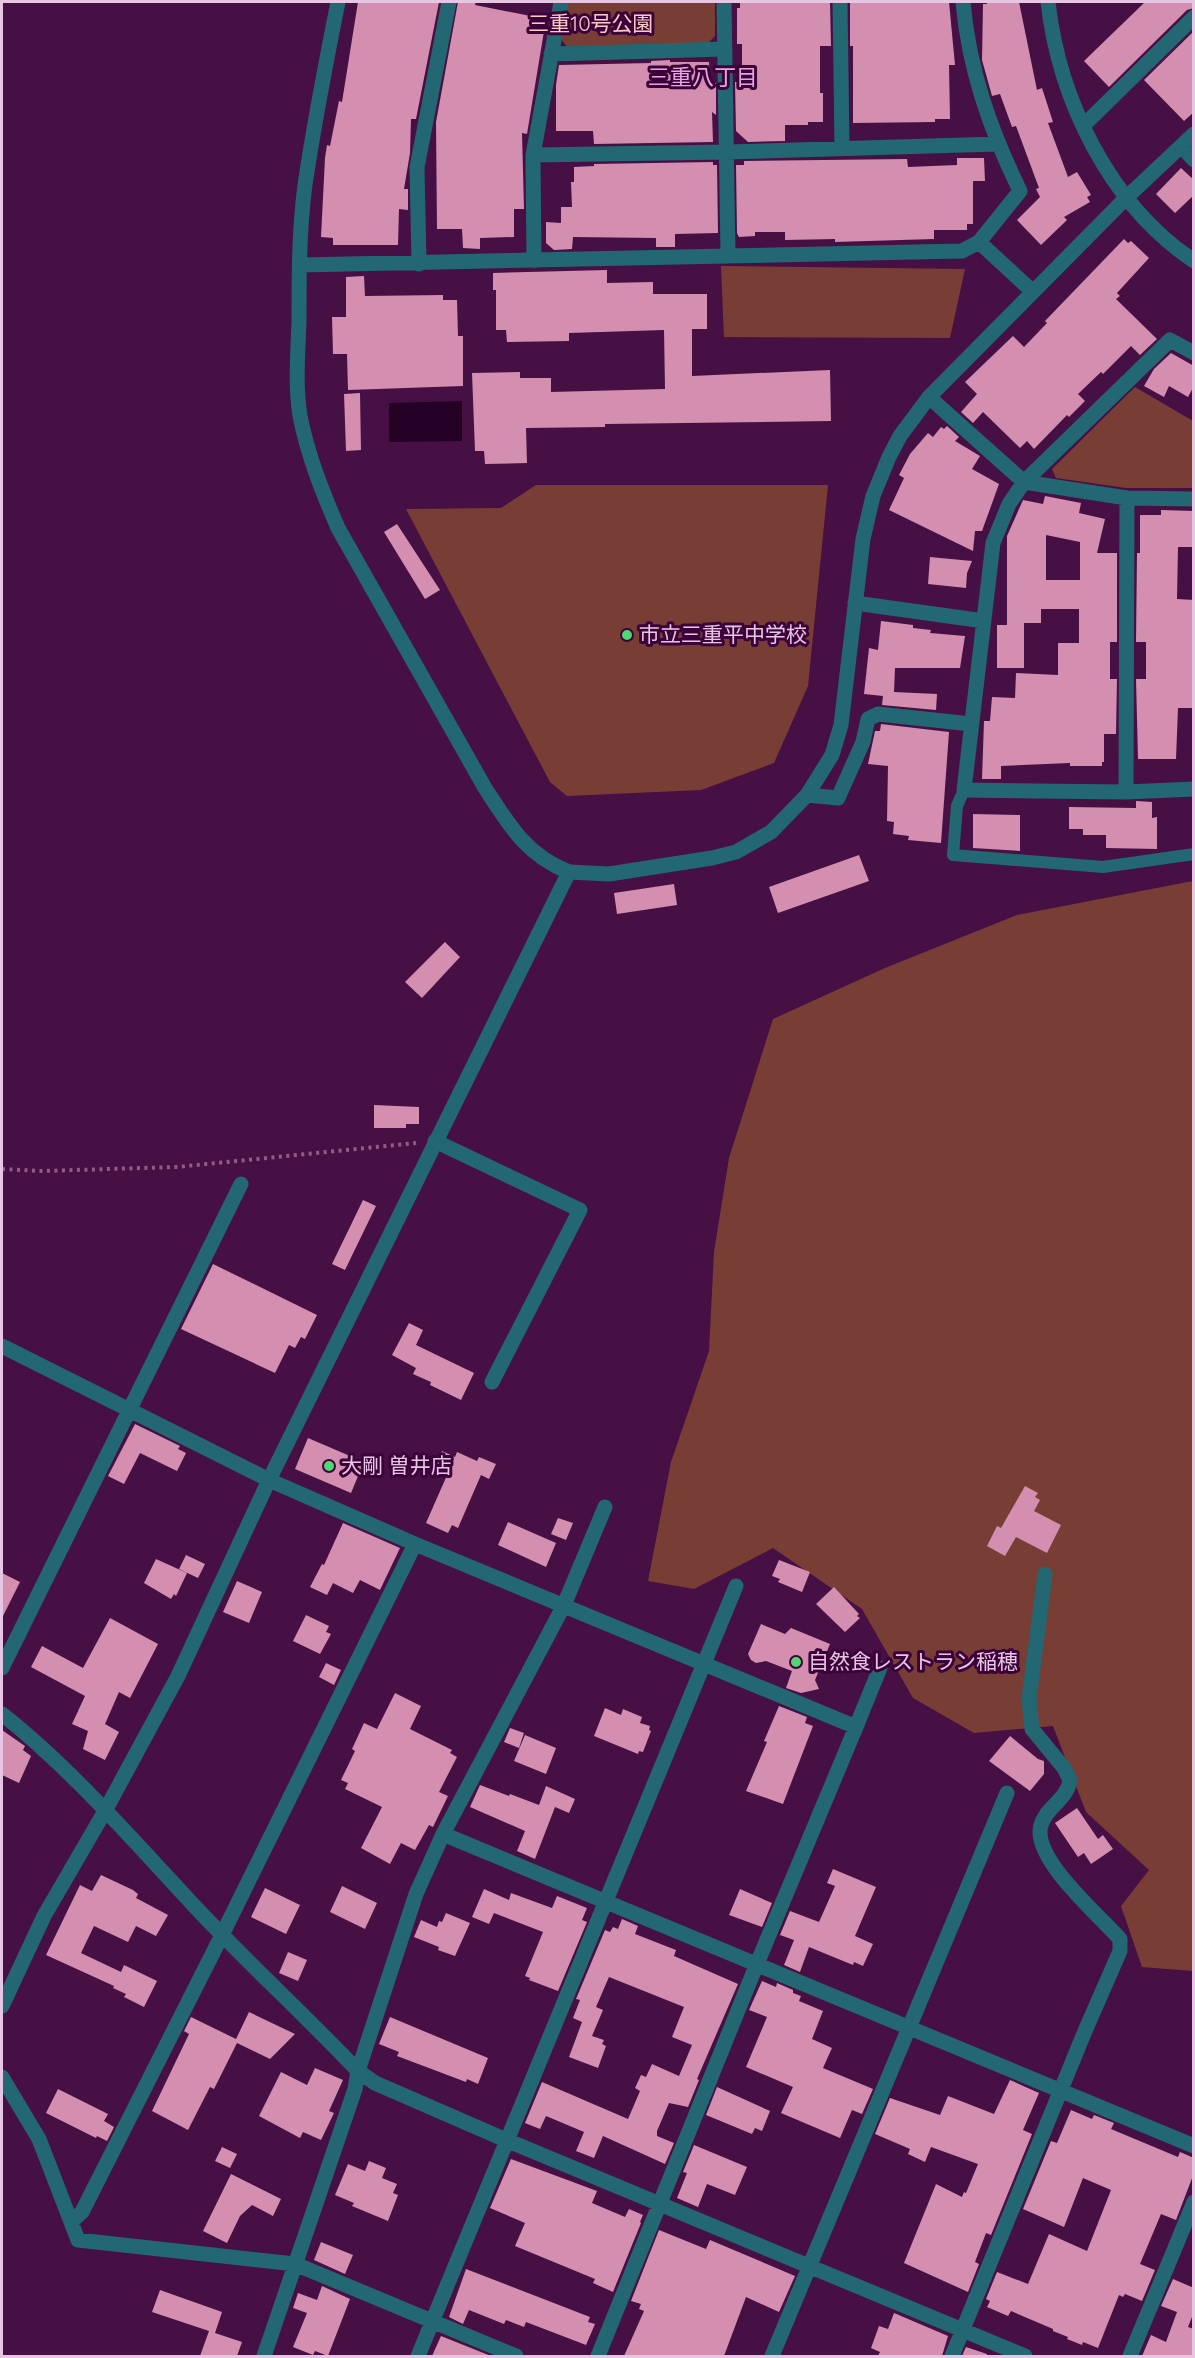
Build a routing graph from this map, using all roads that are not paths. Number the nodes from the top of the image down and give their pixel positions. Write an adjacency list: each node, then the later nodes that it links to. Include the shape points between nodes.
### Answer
1 (338, 2): 25 (street, via 305,187)
2 (449, 2): 24 (street, via 417,166)
3 (561, 2): 10 (street)
4 (724, 2): 9 (street)
5 (840, 2): 15 (street)
6 (963, 2): 13 (street, via 968,46)
7 (1047, 2): 11 (street, via 1059,59)
8 (1194, 17): 11 (street)
9 (725, 49): 10 (street); 16 (street)
10 (551, 54): 17 (street)
11 (1084, 125): 19 (street, via 1091,146)
12 (1194, 134): 14 (street)
13 (997, 144): 15 (street); 20 (street, via 1020,191)
14 (1181, 146): 18 (street); 19 (street)
15 (843, 148): 16 (street)
16 (727, 152): 17 (street); 21 (street)
17 (533, 155): 22 (street)
18 (1194, 160)
19 (1127, 197): 23 (street, via 1159,234); 26 (street)
20 (979, 242): 21 (street, via 962,251); 26 (street)
21 (728, 255): 22 (street)
22 (534, 261): 24 (street)
23 (1194, 261)
24 (419, 264): 25 (street)
25 (300, 265): 40 (street, via 300,415 318,483 338,528 510,828 548,864)
26 (1032, 291): 28 (street)
27 (1194, 353): 29 (street, via 1170,340)
28 (929, 397): 29 (street); 32 (street, via 900,436 873,496)
29 (1024, 482): 30 (street); 33 (street, via 1009,504 993,543)
30 (1127, 498): 31 (street); 37 (street)
31 (1194, 499)
32 (855, 603): 33 (street); 38 (street, via 841,725 832,755)
33 (984, 621): 34 (street)
34 (971, 724): 36 (street); 38 (street, via 878,714 868,719 863,741 838,798)
35 (1194, 789): 37 (street)
36 (963, 790): 37 (street); 39 (lane, via 957,806 953,855 1103,867)
37 (1126, 792)
38 (807, 795): 40 (street, via 771,832 736,852 609,874)
39 (1194, 854)
40 (568, 872): 41 (street)
41 (435, 1141): 44 (street, via 580,1210); 46 (street)
42 (241, 1184): 45 (street)
43 (2, 1346): 45 (street)
44 (492, 1382)
45 (130, 1409): 46 (street); 53 (street)
46 (269, 1480): 48 (street); 58 (street, via 178,1677)
47 (605, 1507): 51 (street)
48 (415, 1544): 51 (street); 61 (street)
49 (1045, 1575): 67 (street, via 1029,1722 1070,1780 1068,1791 1042,1819 1039,1833 1048,1860 1120,1939 1120,1951)
50 (736, 1586): 52 (street)
51 (564, 1605): 52 (street); 59 (street)
52 (705, 1664): 56 (street); 60 (street)
53 (2, 1668)
54 (880, 1668): 56 (street)
55 (2, 1714): 58 (street)
56 (856, 1727): 62 (street)
57 (1007, 1793): 64 (street)
58 (105, 1811): 61 (street); 63 (street, via 44,1916)
59 (443, 1834): 60 (street); 65 (street, via 416,1894)
60 (605, 1902): 62 (street); 68 (street)
61 (222, 1935): 65 (street); 72 (street, via 82,2212)
62 (756, 1966): 64 (street); 71 (street)
63 (2, 2006)
64 (910, 2029): 67 (street); 74 (street)
65 (358, 2071): 68 (street, via 375,2083); 73 (street)
66 (2, 2077): 72 (street, via 39,2139)
67 (1060, 2091): 69 (street); 76 (street)
68 (506, 2140): 71 (street); 75 (street)
69 (1194, 2146)
70 (1194, 2202): 84 (street)
71 (660, 2204): 74 (street); 80 (street)
72 (71, 2222): 73 (street, via 78,2240)
73 (295, 2264): 75 (street); 77 (street)
74 (811, 2266): 76 (street); 81 (street)
75 (433, 2323): 78 (street); 79 (street)
76 (962, 2330): 82 (street); 83 (street)
77 (264, 2356)
78 (418, 2356)
79 (516, 2356)
80 (598, 2356)
81 (772, 2356)
82 (952, 2356)
83 (1025, 2356)
84 (1130, 2356)

